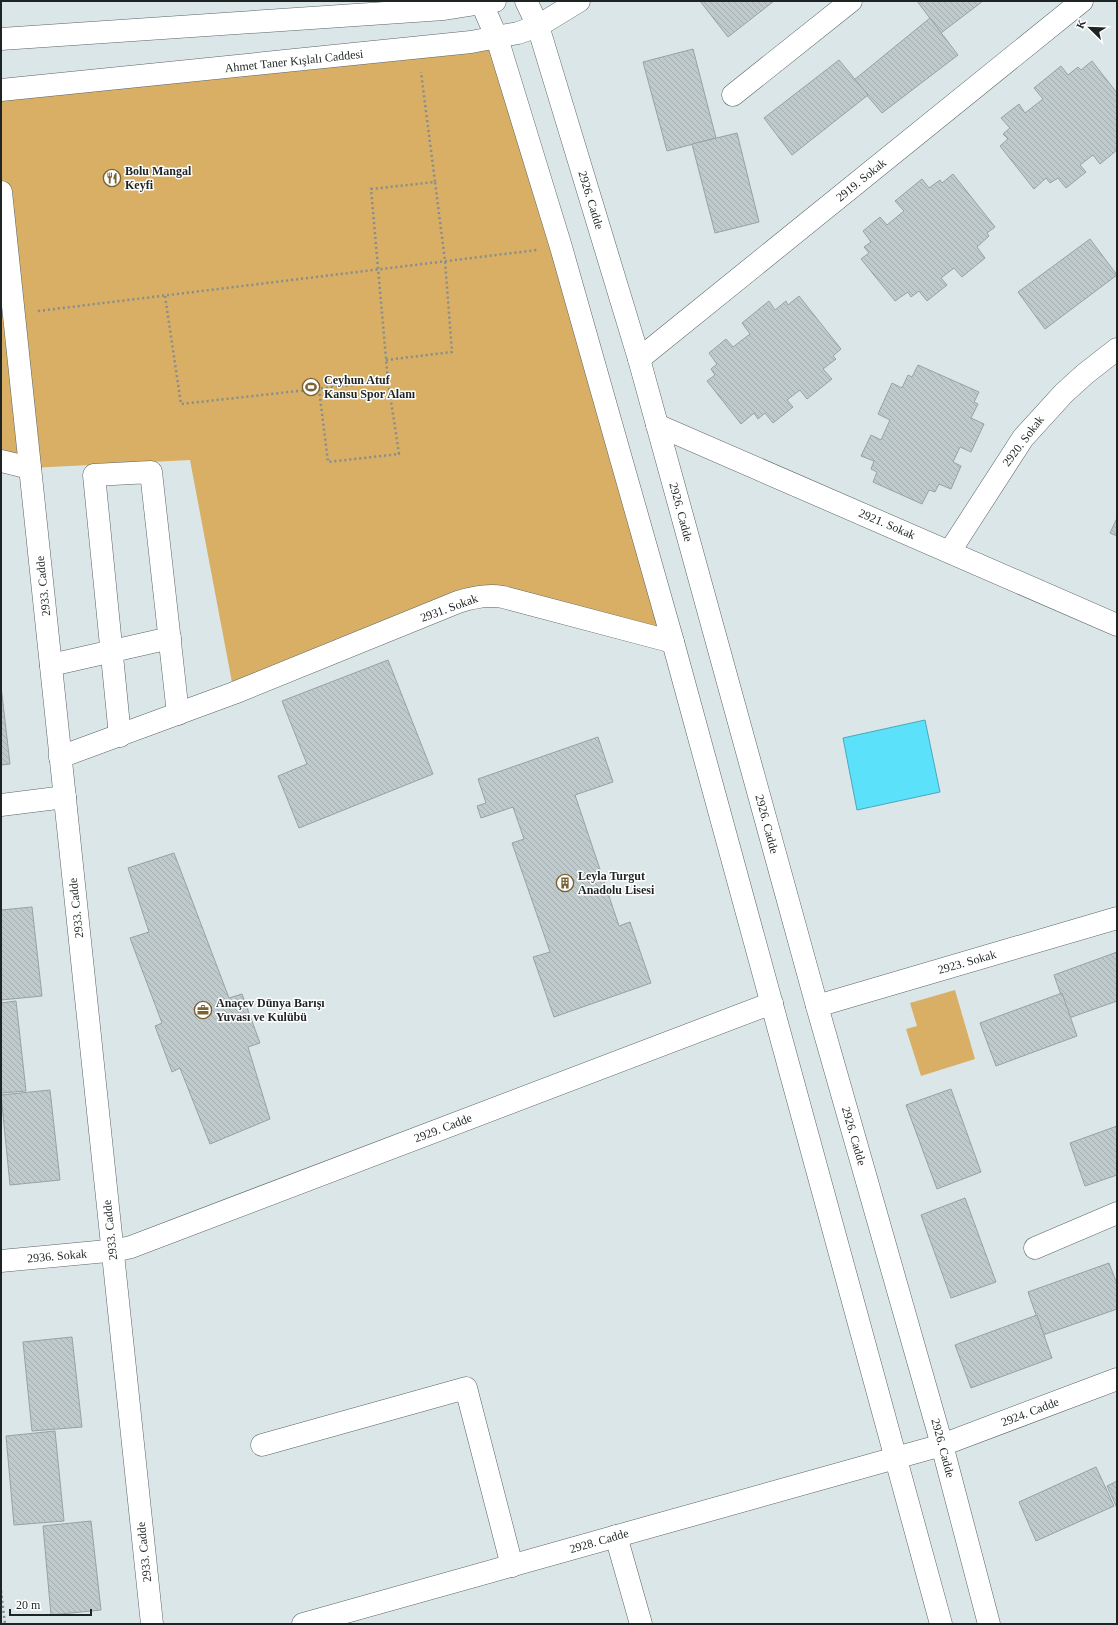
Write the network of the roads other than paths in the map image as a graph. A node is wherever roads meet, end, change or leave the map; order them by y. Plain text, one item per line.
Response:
1 (526, 1) edge
2 (579, 1) edge
3 (851, 1) edge
4 (1082, 1) edge
5 (488, 3) edge
6 (538, 26) junction
7 (497, 38) junction
8 (1, 39) edge
9 (1, 90) edge
10 (733, 95) dead end
11 (1, 192) edge
12 (1117, 350) edge
13 (639, 359) junction
14 (657, 425) junction
15 (1, 461) edge
16 (30, 468) junction
17 (950, 551) junction
18 (1117, 625) edge
19 (170, 638) junction
20 (673, 642) junction
21 (111, 652) junction
22 (51, 665) junction
23 (178, 714) junction
24 (120, 736) junction
25 (60, 757) junction
26 (64, 797) junction
27 (1, 805) edge
28 (1117, 918) edge
29 (772, 1003) junction
30 (817, 1006) junction
31 (1117, 1213) edge
32 (1035, 1248) dead end
33 (112, 1250) junction
34 (1, 1261) edge
35 (1117, 1379) edge
36 (262, 1445) dead end
37 (942, 1445) junction
38 (896, 1458) junction
39 (616, 1536) junction
40 (512, 1566) junction
41 (152, 1624) edge
42 (303, 1624) edge
43 (641, 1624) edge
44 (941, 1624) edge
45 (989, 1624) edge

1 - 6 street, 2926. Cadde
2 - 6 street, Ahmet Taner Kışlalı Caddesi
3 - 10 street
4 - 13 street, 2919. Sokak
5 - 7 street
5 - 8 street
6 - 7 street, Ahmet Taner Kışlalı Caddesi
6 - 13 street, 2926. Cadde
7 - 9 street, Ahmet Taner Kışlalı Caddesi
7 - 20 street
11 - 16 street, 2933. Cadde
12 - 17 street, 2920. Sokak
13 - 14 street, 2926. Cadde
14 - 17 street, 2921. Sokak
14 - 30 street, 2926. Cadde
15 - 16 street
16 - 22 street, 2933. Cadde
17 - 18 street, 2921. Sokak
19 - 21 street
19 - 21 street
19 - 23 street
20 - 23 street, 2931. Sokak
20 - 29 street
21 - 22 street
21 - 24 street
22 - 25 street, 2933. Cadde
23 - 24 street, 2931. Sokak
24 - 25 street, 2931. Sokak
25 - 26 street, 2933. Cadde
26 - 27 street
26 - 33 street, 2933. Cadde
28 - 30 street, 2923. Sokak
29 - 33 street, 2929. Cadde
29 - 38 street
30 - 37 street, 2926. Cadde
31 - 32 street
33 - 34 street, 2936. Sokak
33 - 41 street, 2933. Cadde
35 - 37 street, 2924. Cadde
36 - 40 street
37 - 38 street, 2924. Cadde
37 - 45 street, 2926. Cadde
38 - 39 street, 2928. Cadde
38 - 44 street
39 - 40 street, 2928. Cadde
39 - 43 street
40 - 42 street, 2928. Cadde

